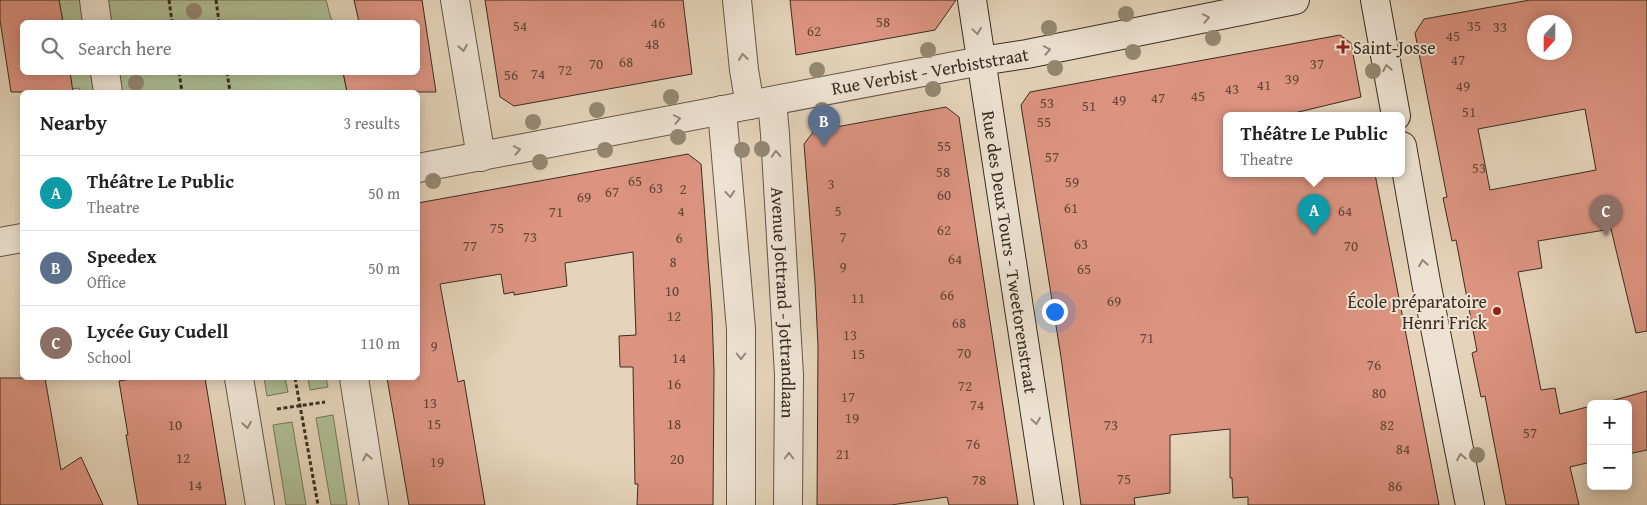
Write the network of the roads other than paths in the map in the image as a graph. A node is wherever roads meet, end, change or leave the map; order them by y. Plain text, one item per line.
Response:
1 (94, 0) edge
2 (455, 0) edge
3 (737, 0) edge
4 (972, 0) edge
5 (1295, 0) edge
6 (1375, 0) edge
7 (97, 20) edge
8 (981, 61) junction
9 (105, 75) edge
10 (108, 90) edge
11 (761, 103) junction
12 (722, 110) junction
13 (1395, 112) edge
14 (480, 157) junction
15 (1405, 163) edge
16 (420, 168) edge
17 (20, 238) edge
18 (0, 242) edge
19 (238, 380) edge
20 (354, 380) edge
21 (260, 505) edge
22 (374, 505) edge
23 (742, 505) edge
24 (788, 505) edge
25 (1049, 505) edge
26 (1470, 505) edge

1 - 7 street
2 -> 14 street
11 -> 3 street, Avenue Jottrand - Jottrandlaan
4 -> 8 street, Rue des Deux Tours - Tweetorenstraat
8 -> 5 street, Rue Verbist - Verbiststraat
13 -> 6 street
8 - 11 street, Rue Verbist - Verbiststraat
8 -> 25 street, Rue des Deux Tours - Tweetorenstraat
9 - 10 street
11 - 12 street, Rue Verbist - Verbiststraat
24 -> 11 street, Avenue Jottrand - Jottrandlaan
14 -> 12 street, Rue Verbist - Verbiststraat
12 -> 23 street
14 - 16 street, Rue Verbist - Verbiststraat
26 -> 15 street
17 - 18 street
19 -> 21 street
22 -> 20 street

